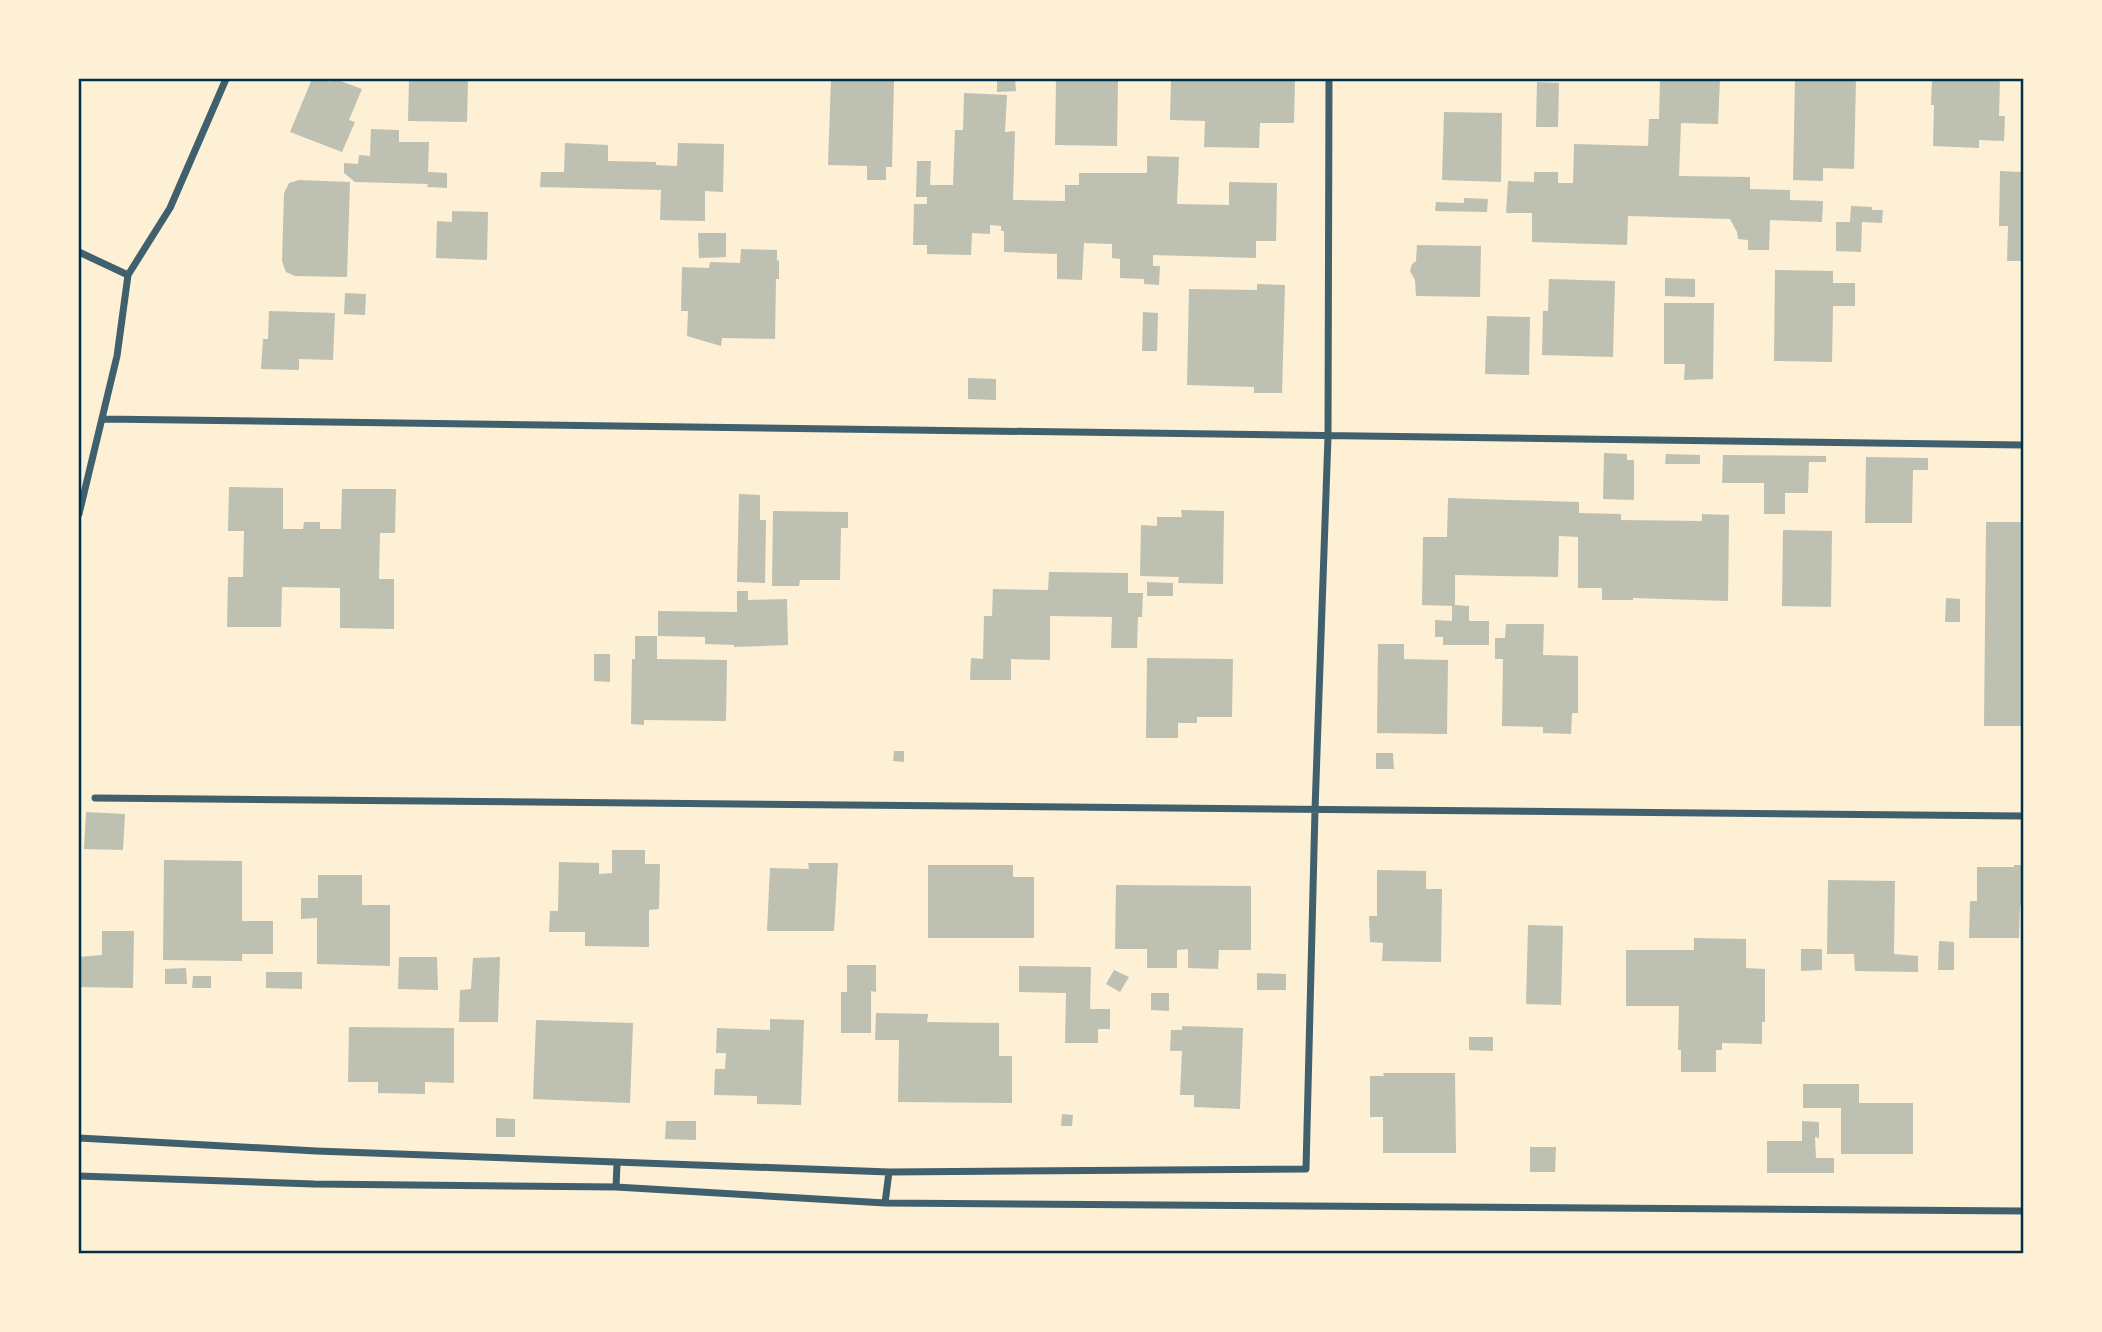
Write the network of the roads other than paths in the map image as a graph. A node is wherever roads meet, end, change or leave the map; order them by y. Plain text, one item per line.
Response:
1 (226, 79) edge
2 (1329, 79) edge
3 (79, 252) edge
4 (128, 275) junction
5 (102, 419) junction
6 (1328, 436) junction
7 (2023, 445) edge
8 (79, 514) edge
9 (95, 798) dead end
10 (1315, 810) junction
11 (2023, 816) edge
12 (79, 1138) edge
13 (617, 1164) junction
14 (889, 1172) junction
15 (79, 1175) edge
16 (616, 1187) junction
17 (885, 1203) junction
18 (2023, 1211) edge

1 - 4 street
2 - 6 street
3 - 4 street
4 - 5 street
5 - 6 street
5 - 8 street
6 - 7 street
6 - 10 street
9 - 10 street
10 - 11 street
10 - 14 street
12 - 13 street
13 - 14 street
13 - 16 street
14 - 17 street
15 - 16 street
16 - 17 street
17 - 18 street

